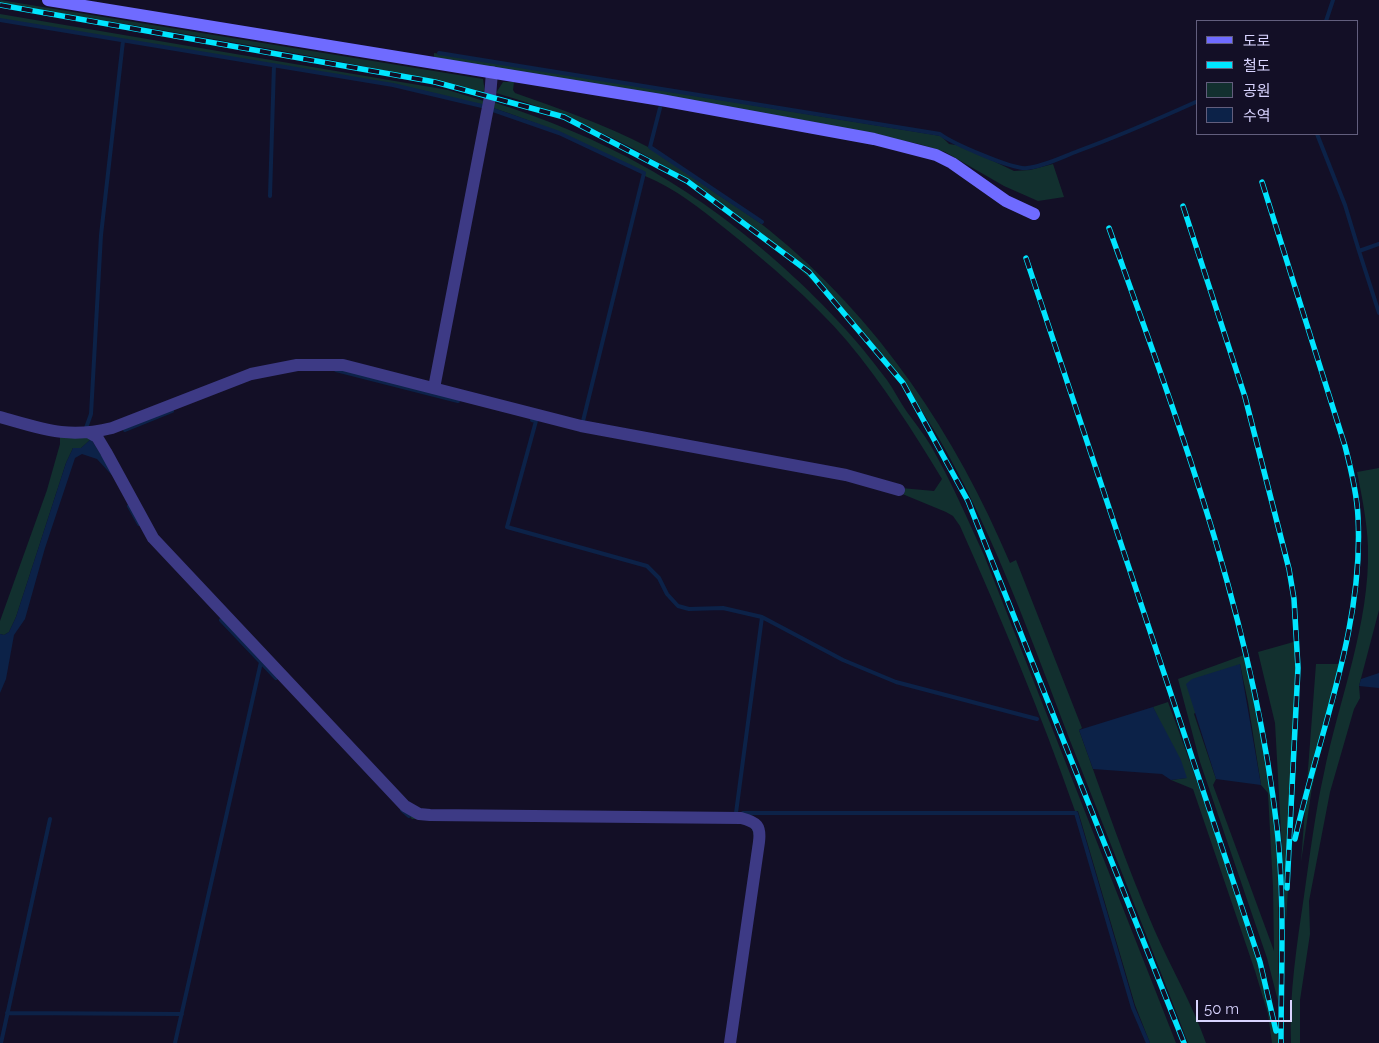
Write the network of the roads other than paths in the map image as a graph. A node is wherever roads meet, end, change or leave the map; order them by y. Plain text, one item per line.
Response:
1 (48, 0) edge
2 (492, 72) junction
3 (1034, 214) dead end
4 (434, 388) junction
5 (0, 417) edge
6 (90, 433) junction
7 (898, 490) dead end
8 (730, 1043) edge

1 - 2 street
2 - 3 street
2 - 4 street
4 - 6 street
4 - 7 street
5 - 6 street
6 - 8 street

